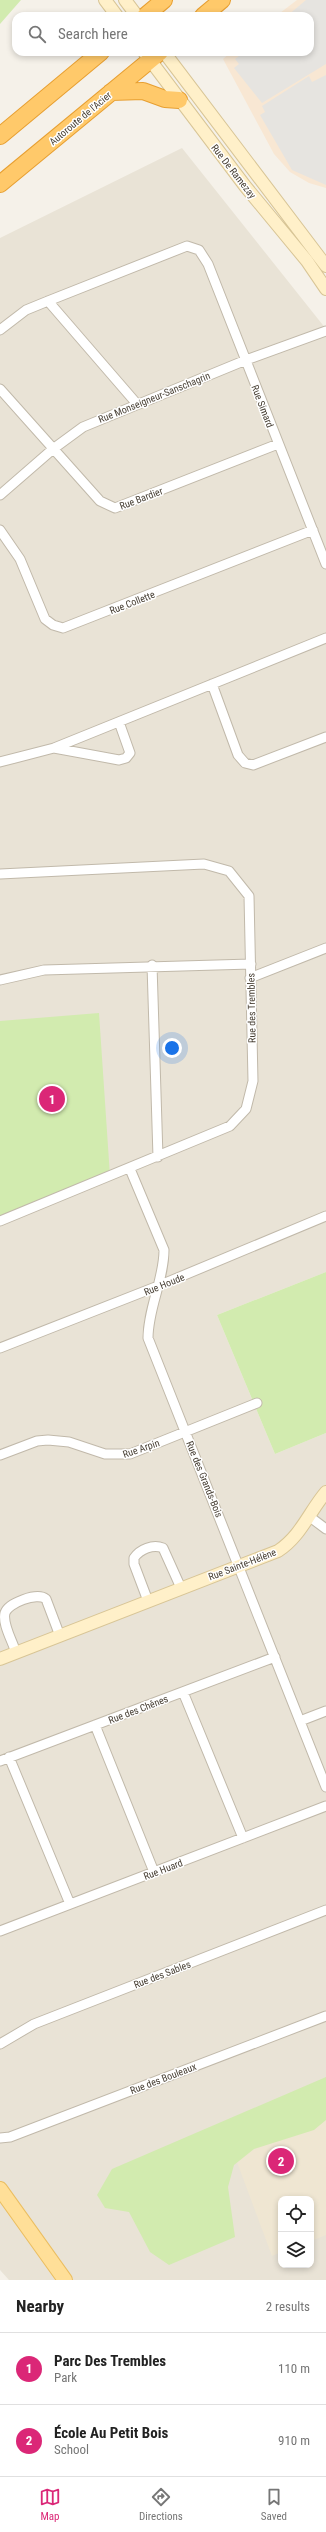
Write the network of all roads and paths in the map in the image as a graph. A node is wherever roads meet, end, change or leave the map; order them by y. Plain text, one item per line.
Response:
1 (105, 0) edge
2 (125, 0) edge
3 (164, 0) edge
4 (222, 0) edge
5 (114, 12) edge
6 (134, 12) edge
7 (150, 12) edge
8 (208, 12) edge
9 (96, 56) edge
10 (150, 56) edge
11 (152, 56) edge
12 (167, 56) edge
13 (111, 92) junction
14 (179, 100) junction
15 (0, 136) edge
16 (0, 184) edge
17 (326, 266) edge
18 (326, 289) edge
19 (48, 301) junction
20 (0, 330) edge
21 (326, 331) edge
22 (246, 360) junction
23 (0, 389) edge
24 (137, 404) junction
25 (278, 444) junction
26 (53, 449) junction
27 (0, 495) edge
28 (0, 530) edge
29 (313, 530) junction
30 (326, 564) edge
31 (326, 638) edge
32 (212, 684) junction
33 (119, 722) junction
34 (326, 737) edge
35 (54, 748) junction
36 (0, 762) edge
37 (0, 874) edge
38 (326, 948) edge
39 (251, 964) junction
40 (152, 965) junction
41 (250, 978) junction
42 (0, 980) edge
43 (158, 1157) junction
44 (130, 1169) junction
45 (326, 1216) edge
46 (0, 1221) edge
47 (158, 1286) junction
48 (0, 1348) edge
49 (257, 1403) dead end
50 (186, 1431) junction
51 (0, 1455) edge
52 (326, 1492) edge
53 (310, 1517) junction
54 (326, 1529) edge
55 (240, 1565) junction
56 (181, 1588) junction
57 (148, 1601) junction
58 (60, 1636) junction
59 (16, 1653) junction
60 (275, 1657) junction
61 (0, 1659) edge
62 (183, 1692) junction
63 (326, 1711) edge
64 (300, 1721) junction
65 (95, 1725) junction
66 (9, 1757) junction
67 (0, 1761) edge
68 (326, 1787) edge
69 (326, 1806) edge
70 (243, 1838) junction
71 (154, 1872) junction
72 (70, 1904) junction
73 (326, 1910) edge
74 (0, 1932) edge
75 (326, 2016) edge
76 (0, 2044) edge
77 (0, 2138) edge
78 (0, 2189) edge
79 (0, 2205) edge
80 (40, 2247) junction
81 (65, 2280) edge

1 - 5 street
2 - 6 street
3 - 7 highway
4 - 8 highway
9 - 15 highway
10 - 13 highway, Autoroute de l'Acier
11 - 14 street, Rue De Ramezay
12 - 17 street, Rue De Ramezay
13 - 14 highway
13 - 16 highway, Autoroute de l'Acier
14 - 18 street, Rue De Ramezay
19 - 20 street
19 - 22 street, Rue Simard
19 - 24 street
21 - 22 street, Rue Monseigneur-Sanschagrin
22 - 24 street, Rue Monseigneur-Sanschagrin
22 - 25 street, Rue Simard
23 - 26 street, Rue Bardier
24 - 26 street, Rue Monseigneur-Sanschagrin
25 - 26 street, Rue Bardier
25 - 29 street, Rue Simard
26 - 27 street, Rue Monseigneur-Sanschagrin
28 - 29 street, Rue Collette
29 - 30 street, Rue Simard
31 - 32 street
32 - 33 street
32 - 34 street
33 - 35 street
33 - 35 street
35 - 36 street
37 - 39 street, Rue des Trembles
38 - 41 street
39 - 40 street
39 - 41 street, Rue des Trembles
40 - 42 street
40 - 43 street
41 - 43 street, Rue des Trembles
43 - 44 street, Rue des Trembles
44 - 46 street, Rue des Trembles
44 - 47 street, Rue des Grands-Bois
45 - 47 street, Rue Houde
47 - 48 street, Rue Houde
47 - 50 street, Rue des Grands-Bois
49 - 50 street, Rue Arpin
50 - 51 street, Rue Arpin
50 - 55 street, Rue des Grands-Bois
52 - 53 street, Rue Sainte-Hélène
53 - 54 street
53 - 55 street, Rue Sainte-Hélène
55 - 56 street, Rue Sainte-Hélène
55 - 60 street, Rue des Grands-Bois
56 - 57 street, Rue Sainte-Hélène
56 - 57 street
57 - 58 street, Rue Sainte-Hélène
58 - 59 street, Rue Sainte-Hélène
58 - 59 street
59 - 61 street, Rue Sainte-Hélène
60 - 62 street, Rue des Chênes
60 - 64 street, Rue des Grands-Bois
62 - 65 street, Rue des Chênes
62 - 70 street
63 - 64 street
64 - 68 street, Rue des Grands-Bois
65 - 66 street, Rue des Chênes
65 - 71 street
66 - 67 street, Rue des Chênes
66 - 72 street
69 - 70 street, Rue Huard
70 - 71 street, Rue Huard
71 - 72 street, Rue Huard
72 - 74 street, Rue Huard
73 - 76 street, Rue des Sables
75 - 77 street, Rue des Bouleaux
78 - 80 main road
79 - 80 main road
80 - 81 main road

